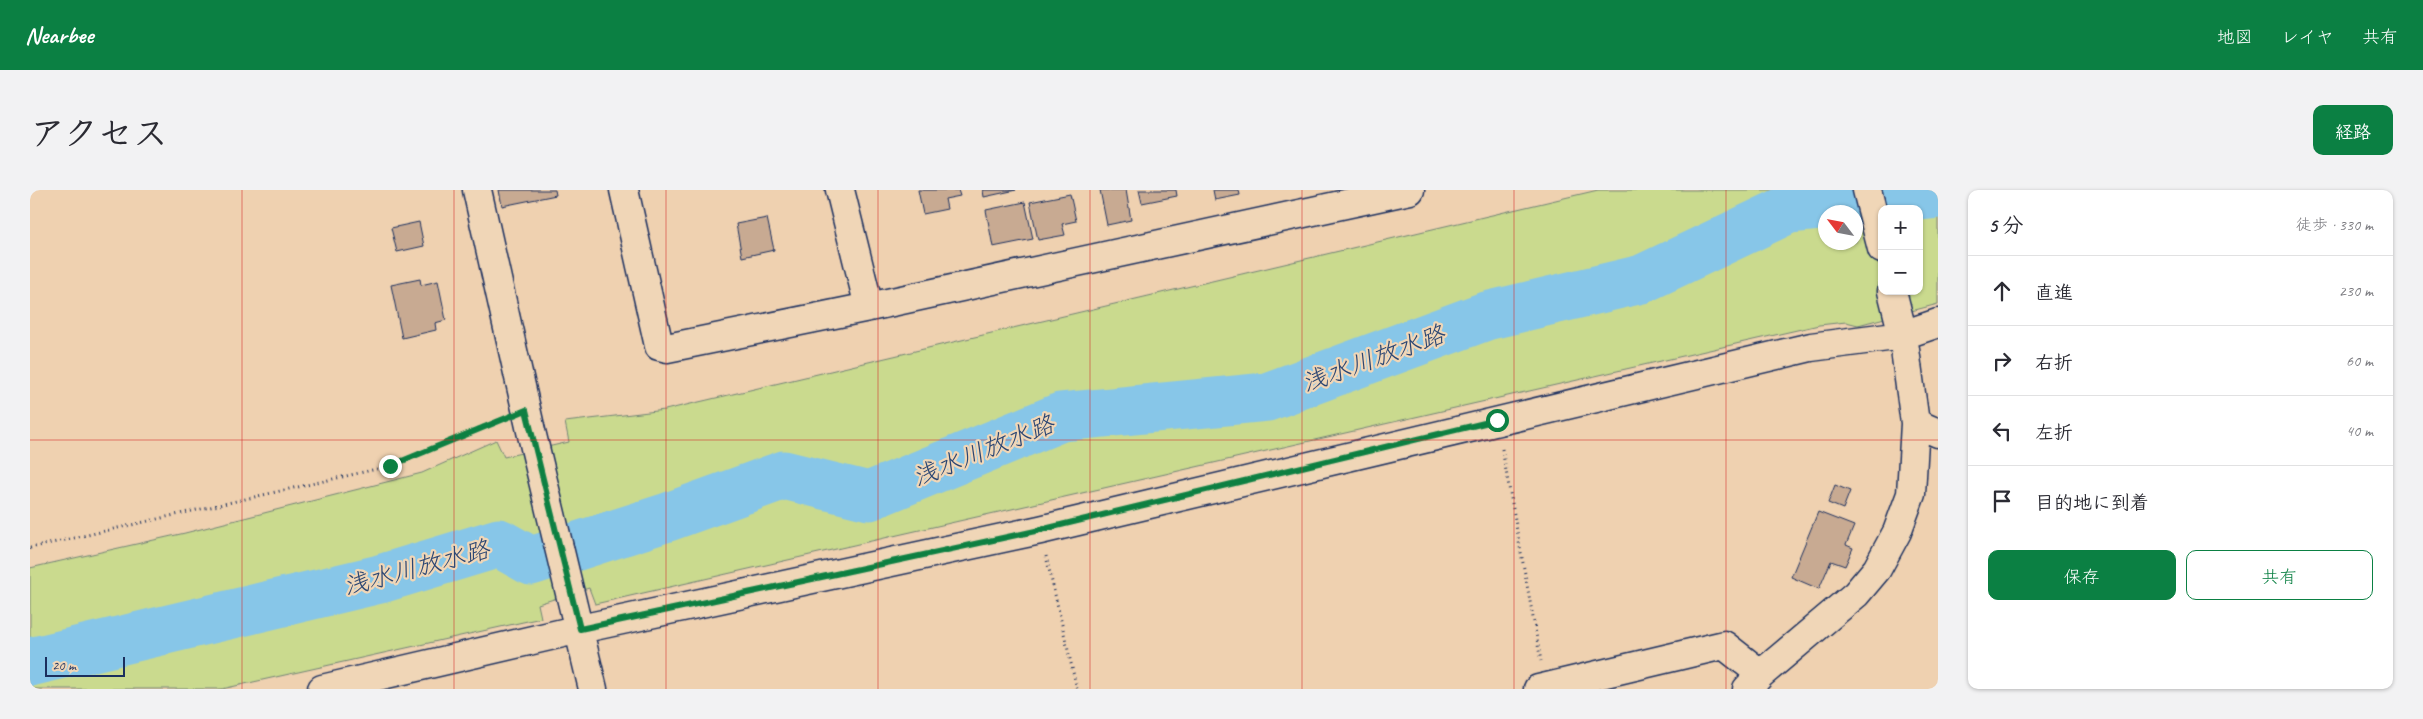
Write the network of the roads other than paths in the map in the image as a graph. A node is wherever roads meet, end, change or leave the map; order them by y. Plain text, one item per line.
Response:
1 (477, 190) edge
2 (624, 190) edge
3 (840, 190) edge
4 (1410, 190) edge
5 (1867, 190) edge
6 (1878, 233) edge
7 (869, 307) junction
8 (1898, 313) edge
9 (1938, 323) edge
10 (1926, 428) edge
11 (580, 629) junction
12 (1754, 682) edge
13 (1542, 688) edge
14 (322, 689) edge
15 (592, 689) edge

1 - 11 street
2 - 7 street
3 - 7 street
4 - 7 street
5 - 6 street
8 - 9 street
8 - 10 street
8 - 11 street
10 - 12 street
11 - 14 street
11 - 15 street
12 - 13 street

